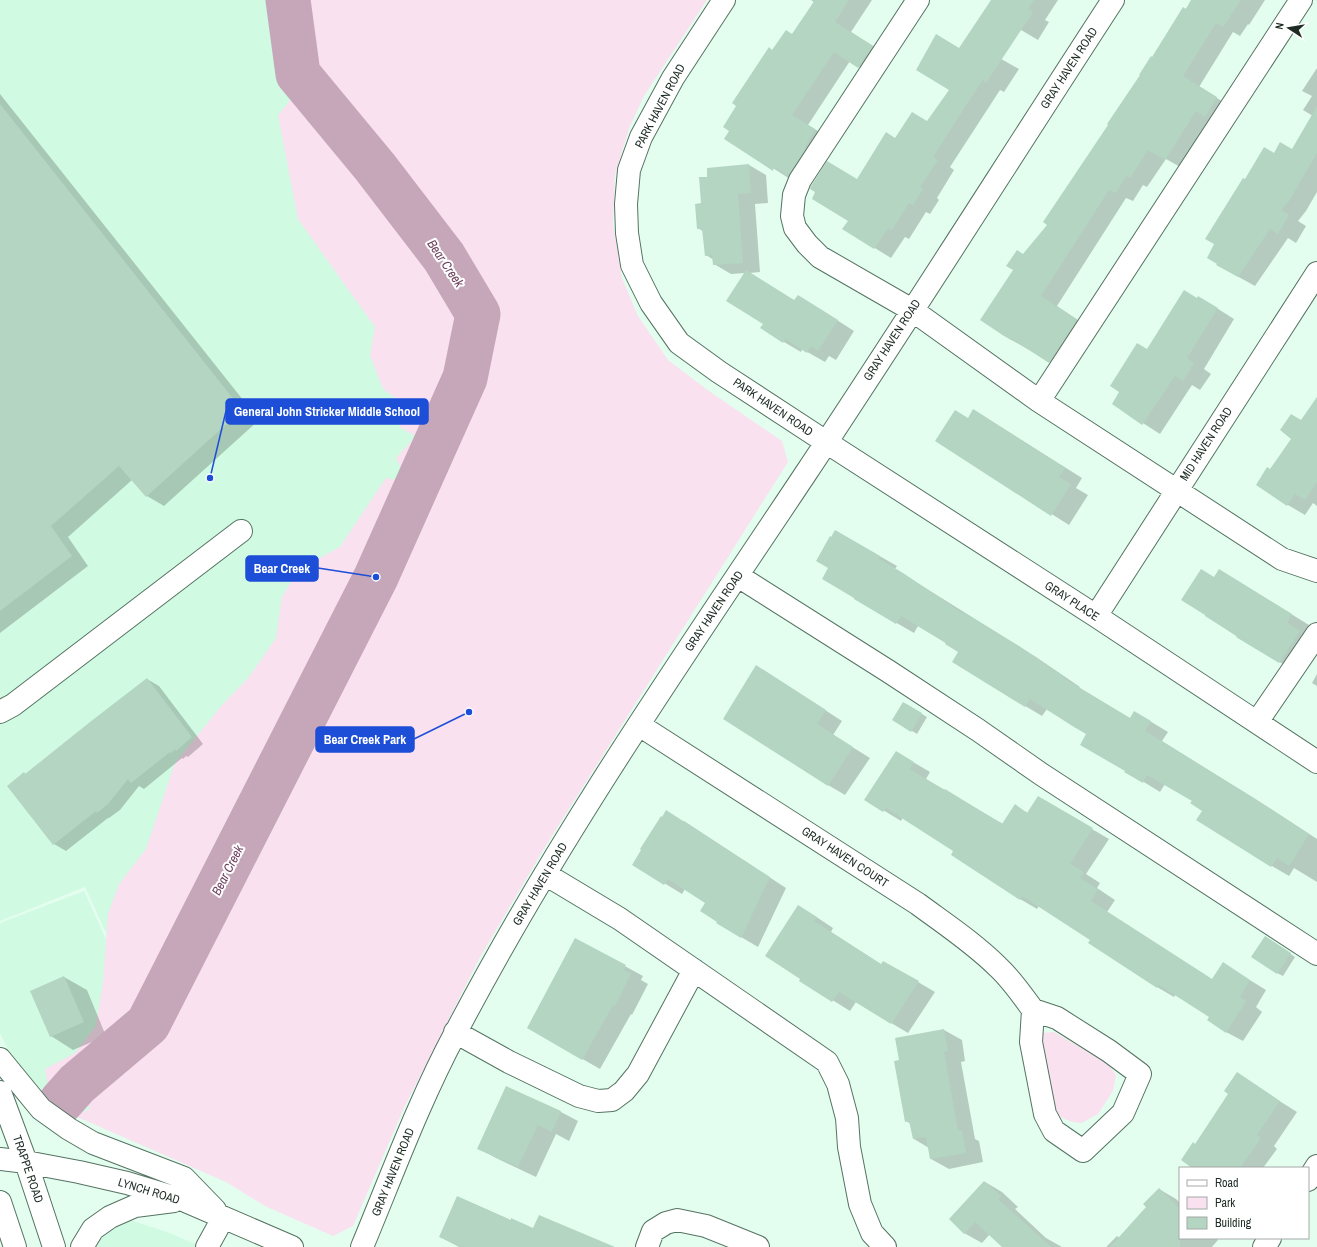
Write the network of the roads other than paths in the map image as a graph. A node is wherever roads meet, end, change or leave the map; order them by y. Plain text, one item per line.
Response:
1 (724, 0) edge
2 (918, 0) edge
3 (1113, 0) edge
4 (1301, 0) edge
5 (1317, 273) edge
6 (912, 310) junction
7 (1039, 401) junction
8 (826, 442) junction
9 (1176, 490) junction
10 (242, 531) dead end
11 (1317, 571) edge
12 (738, 576) junction
13 (1096, 616) junction
14 (1317, 634) edge
15 (0, 712) edge
16 (1257, 722) junction
17 (639, 725) junction
18 (1317, 762) edge
19 (545, 874) junction
20 (1317, 954) edge
21 (694, 970) junction
22 (1033, 1010) junction
23 (455, 1032) junction
24 (0, 1059) edge
25 (0, 1092) edge
26 (0, 1159) edge
27 (26, 1162) junction
28 (1317, 1166) edge
29 (1309, 1178) edge
30 (183, 1200) junction
31 (0, 1202) edge
32 (223, 1218) junction
33 (874, 1242) edge
34 (15, 1247) edge
35 (54, 1247) edge
36 (82, 1247) edge
37 (207, 1247) edge
38 (292, 1247) edge
39 (362, 1247) edge
40 (647, 1247) edge
41 (758, 1247) edge

1 - 8 street, PARK HAVEN ROAD
2 - 6 street
3 - 6 street, GRAY HAVEN ROAD
4 - 7 street
5 - 9 street, MID HAVEN ROAD
6 - 7 street
6 - 8 street, GRAY HAVEN ROAD
7 - 9 street
8 - 12 street, GRAY HAVEN ROAD
8 - 13 street, GRAY PLACE
9 - 11 street
9 - 13 street, MID HAVEN ROAD
10 - 15 street
12 - 17 street, GRAY HAVEN ROAD
12 - 20 street
13 - 16 street, GRAY PLACE
14 - 16 street
16 - 18 street, GRAY PLACE
17 - 19 street, GRAY HAVEN ROAD
17 - 22 street, GRAY HAVEN COURT
19 - 21 street
19 - 23 street, GRAY HAVEN ROAD
21 - 23 street
21 - 33 street
22 - 22 street
23 - 39 street, GRAY HAVEN ROAD
24 - 32 street
25 - 27 street, TRAPPE ROAD
26 - 27 street, LYNCH ROAD
27 - 30 street, LYNCH ROAD
27 - 35 street, TRAPPE ROAD
28 - 29 street
30 - 32 street, LYNCH ROAD
30 - 36 street
31 - 34 street
32 - 37 street
32 - 38 street, LYNCH ROAD
40 - 41 street

